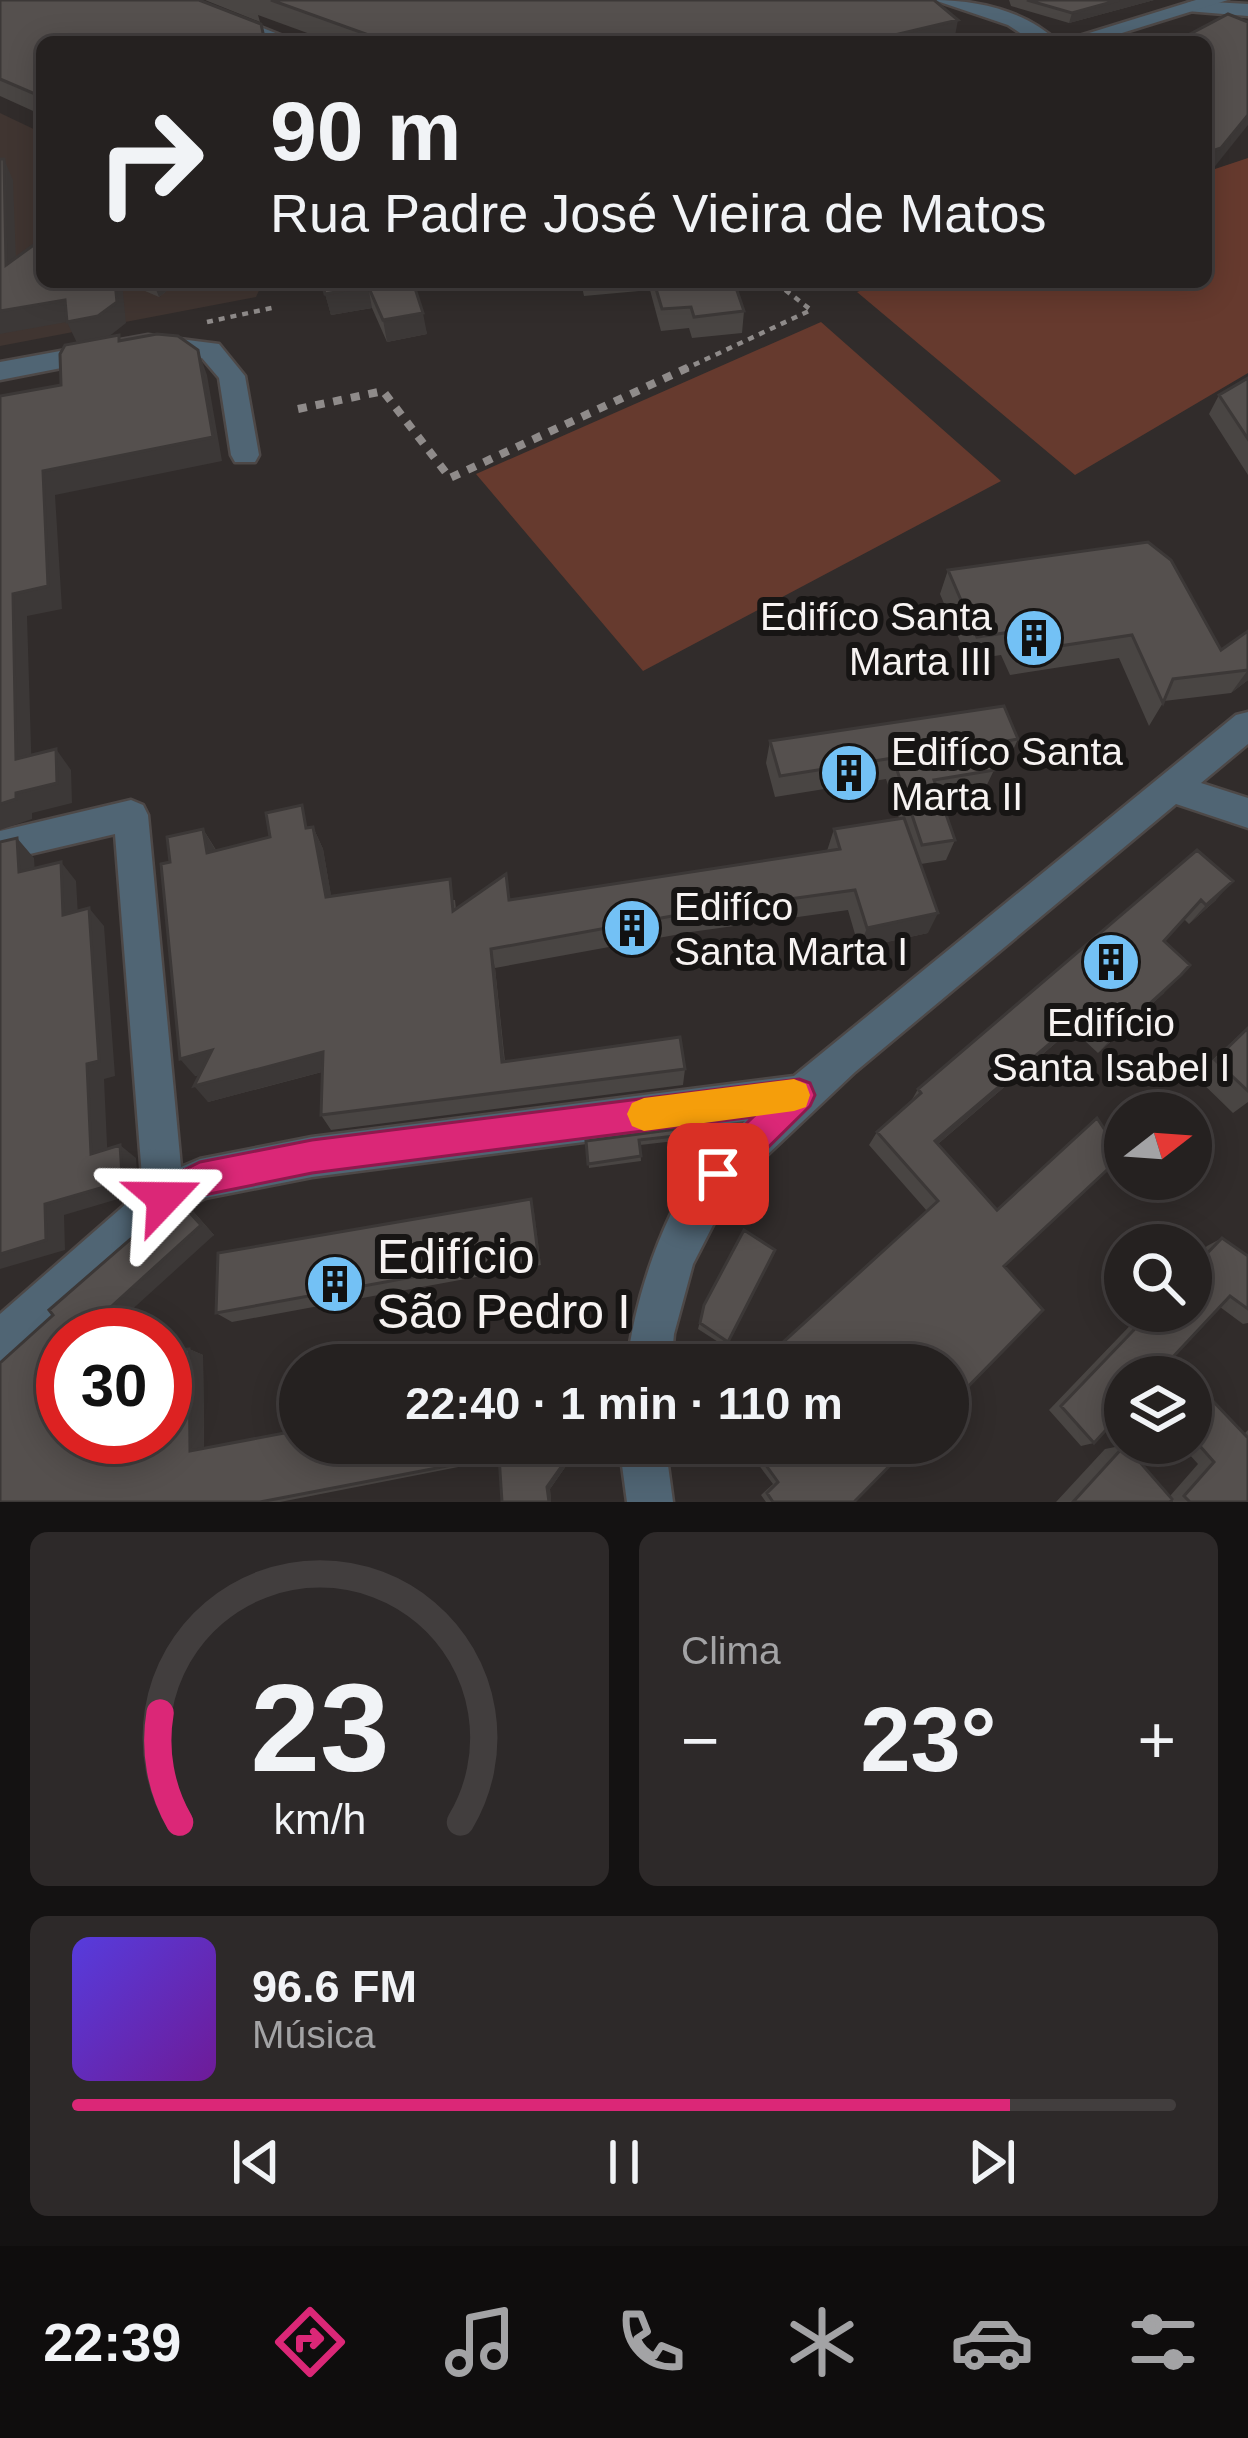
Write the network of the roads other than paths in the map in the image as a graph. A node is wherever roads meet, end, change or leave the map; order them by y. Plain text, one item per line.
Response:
1 (174, 0) edge
2 (944, 0) edge
3 (1218, 0) edge
4 (1194, 7) junction
5 (1248, 10) edge
6 (272, 36) edge
7 (1039, 36) edge
8 (1091, 36) edge
9 (0, 371) edge
10 (245, 455) dead end
11 (1248, 725) edge
12 (1172, 788) junction
13 (1248, 813) edge
14 (0, 846) edge
15 (799, 1095) junction
16 (164, 1198) junction
17 (0, 1342) edge
18 (654, 1344) edge
19 (645, 1464) edge
20 (650, 1502) edge

1 - 6 street
2 - 7 street
3 - 4 street
4 - 5 street
4 - 8 street
9 - 10 street
11 - 12 street
12 - 13 street
12 - 15 street
14 - 16 street
15 - 16 street
15 - 18 street
16 - 17 street
19 - 20 street

